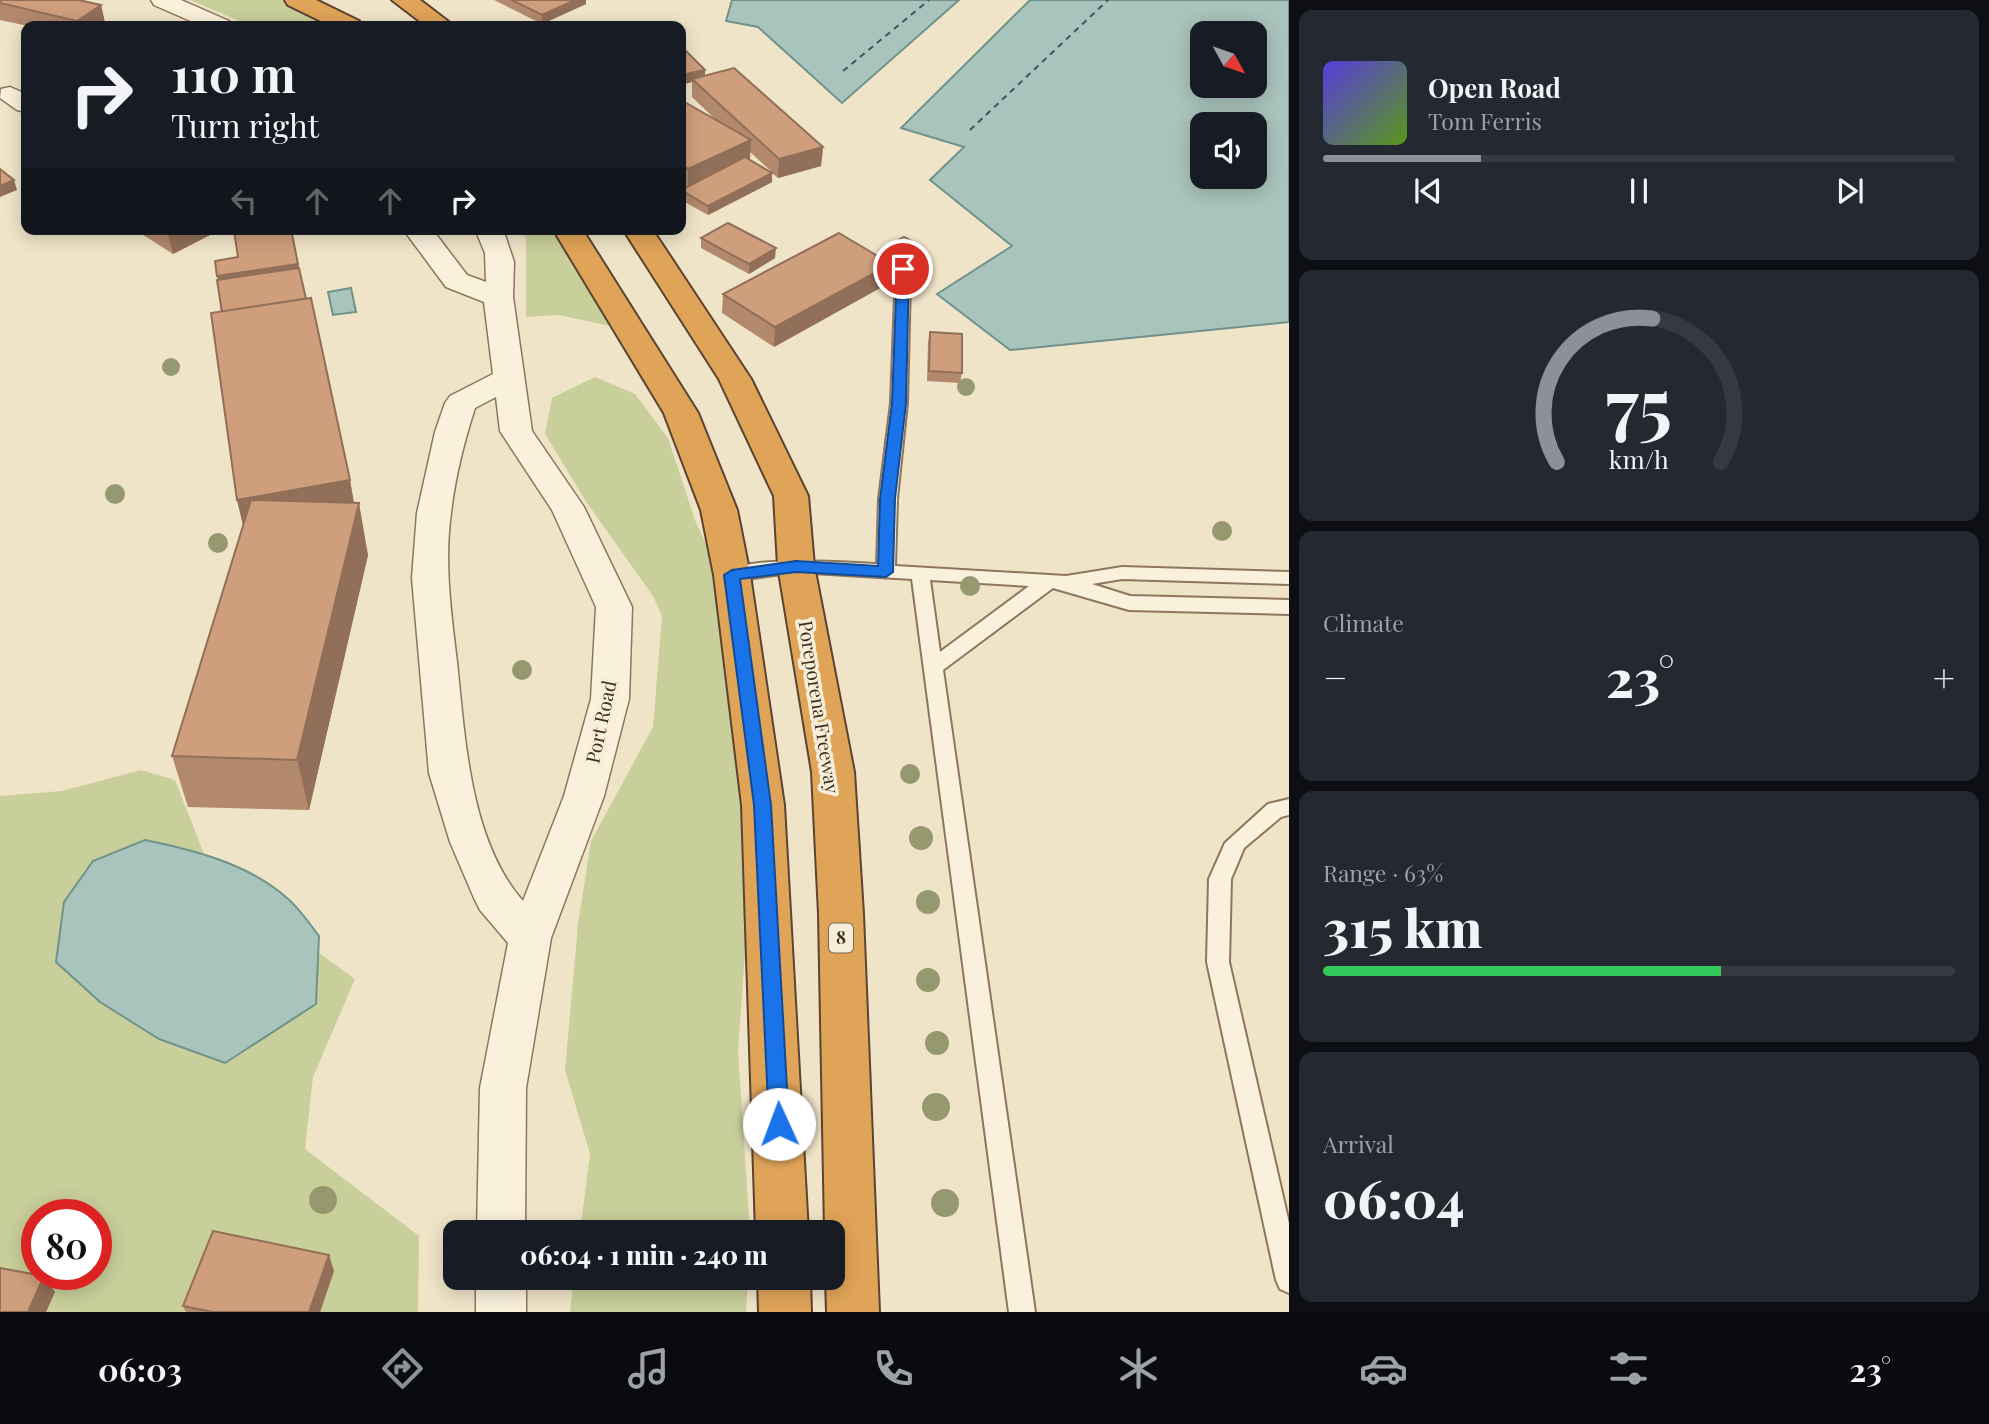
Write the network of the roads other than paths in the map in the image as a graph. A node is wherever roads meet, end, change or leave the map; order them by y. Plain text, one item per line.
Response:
1 (162, 0) edge
2 (297, 0) edge
3 (404, 0) edge
4 (210, 21) edge
5 (340, 21) edge
6 (435, 21) edge
7 (421, 235) edge
8 (493, 235) edge
9 (571, 235) edge
10 (641, 235) edge
11 (904, 242) dead end
12 (498, 297) junction
13 (510, 377) junction
14 (796, 566) junction
15 (886, 572) junction
16 (920, 574) junction
17 (732, 575) junction
18 (1289, 578) edge
19 (1058, 582) junction
20 (1289, 607) edge
21 (933, 667) junction
22 (1289, 807) edge
23 (530, 938) junction
24 (502, 1220) edge
25 (782, 1220) edge
26 (1289, 1280) edge
27 (501, 1290) edge
28 (784, 1290) edge
29 (501, 1312) edge
30 (785, 1312) edge
31 (853, 1312) edge
32 (1021, 1312) edge

1 - 4 street
2 - 5 highway
3 - 6 highway
7 - 12 street
8 - 12 street, Port Road
9 - 17 highway
10 - 14 highway, Poreporena Freeway / 8
11 - 15 lane
12 - 13 street, Port Road
13 - 23 street, Port Road
13 - 23 street
14 - 15 lane
14 - 17 lane
14 - 31 highway, Poreporena Freeway / 8
15 - 16 lane
16 - 19 lane
16 - 21 lane
17 - 25 highway
18 - 19 lane
19 - 20 lane
19 - 21 lane
21 - 32 lane
22 - 26 lane
23 - 24 street, Port Road
27 - 29 street
28 - 30 highway

